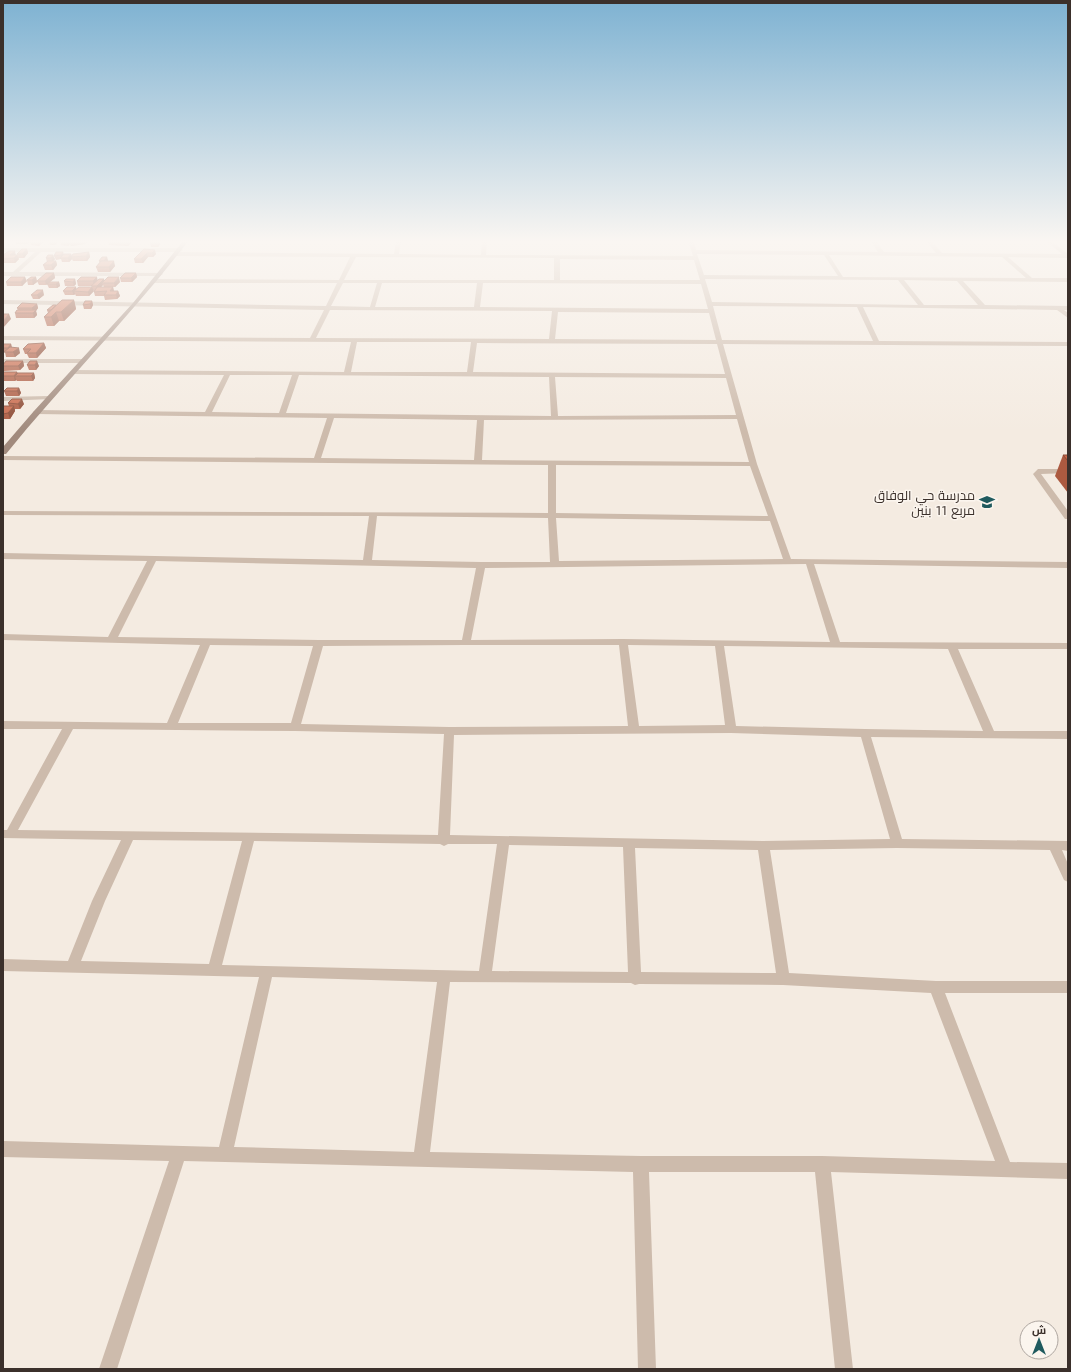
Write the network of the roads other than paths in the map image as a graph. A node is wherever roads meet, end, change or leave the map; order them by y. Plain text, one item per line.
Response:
1 (135, 304) edge
2 (136, 304) edge
3 (330, 304) edge
4 (373, 304) edge
5 (478, 304) edge
6 (709, 304) edge
7 (921, 304) edge
8 (980, 304) edge
9 (860, 307) junction
10 (923, 307) junction
11 (983, 307) junction
12 (328, 308) junction
13 (372, 308) junction
14 (710, 308) junction
15 (1059, 308) junction
16 (1068, 308) edge
17 (477, 309) junction
18 (555, 309) junction
19 (1068, 316) edge
20 (3, 338) edge
21 (103, 338) junction
22 (312, 339) junction
23 (355, 339) junction
24 (474, 340) junction
25 (552, 341) junction
26 (719, 342) junction
27 (876, 342) junction
28 (1068, 344) edge
29 (3, 361) edge
30 (83, 361) junction
31 (73, 372) junction
32 (228, 373) junction
33 (296, 374) junction
34 (347, 374) junction
35 (470, 374) junction
36 (552, 375) junction
37 (728, 376) junction
38 (49, 398) junction
39 (3, 399) edge
40 (36, 412) junction
41 (208, 414) junction
42 (282, 415) junction
43 (331, 416) junction
44 (739, 416) junction
45 (555, 417) junction
46 (481, 418) junction
47 (6, 443) edge
48 (3, 452) edge
49 (3, 458) edge
50 (317, 459) junction
51 (478, 462) junction
52 (552, 464) junction
53 (753, 464) junction
54 (1068, 471) edge
55 (3, 513) edge
56 (374, 514) junction
57 (552, 515) junction
58 (1068, 517) edge
59 (772, 519) junction
60 (3, 556) edge
61 (153, 558) junction
62 (788, 561) junction
63 (809, 561) junction
64 (367, 564) junction
65 (480, 565) junction
66 (555, 565) junction
67 (1068, 565) edge
68 (3, 636) edge
69 (112, 640) junction
70 (206, 642) junction
71 (623, 642) junction
72 (319, 643) junction
73 (466, 644) junction
74 (719, 644) junction
75 (836, 644) junction
76 (952, 646) junction
77 (1068, 646) edge
78 (3, 725) edge
79 (69, 726) junction
80 (171, 726) junction
81 (295, 727) junction
82 (634, 730) junction
83 (731, 730) junction
84 (449, 731) junction
85 (865, 734) junction
86 (990, 734) junction
87 (1068, 735) edge
88 (7, 834) edge
89 (129, 836) junction
90 (249, 838) junction
91 (444, 840) junction
92 (504, 840) junction
93 (629, 842) junction
94 (897, 843) junction
95 (763, 846) junction
96 (1054, 846) junction
97 (1068, 846) edge
98 (1068, 877) edge
99 (3, 965) edge
100 (72, 967) junction
101 (214, 970) junction
102 (267, 971) junction
103 (444, 976) junction
104 (485, 976) junction
105 (635, 979) junction
106 (782, 979) junction
107 (936, 987) junction
108 (1068, 987) edge
109 (3, 1149) edge
110 (179, 1153) junction
111 (225, 1155) junction
112 (421, 1160) junction
113 (641, 1164) junction
114 (822, 1164) junction
115 (1006, 1170) junction
116 (1068, 1170) edge
117 (108, 1369) edge
118 (648, 1369) edge
119 (844, 1369) edge

1 - 21 street
2 - 12 street
3 - 12 street
4 - 13 street
5 - 17 street
6 - 14 street
7 - 10 street
8 - 11 street
9 - 10 street
9 - 14 street
9 - 27 street
10 - 11 street
11 - 15 street
12 - 13 street
12 - 22 street
13 - 17 street
14 - 18 street
14 - 26 street
15 - 16 street
15 - 19 street
17 - 18 street
18 - 25 street
20 - 21 street
21 - 22 street
21 - 30 street
22 - 23 street
23 - 24 street
23 - 34 street
24 - 25 street
24 - 35 street
25 - 26 street
26 - 27 street
26 - 37 street
27 - 28 street
29 - 30 street
30 - 31 street
31 - 32 street
31 - 38 street
32 - 33 street
32 - 41 street
33 - 34 street
33 - 42 street
34 - 35 street
35 - 36 street
36 - 37 street
36 - 45 street
37 - 44 street
38 - 39 street
38 - 40 street
40 - 41 street
40 - 47 street
41 - 42 street
42 - 43 street
43 - 46 street
43 - 50 street
44 - 45 street
44 - 53 street
45 - 46 street
46 - 51 street
47 - 48 street
49 - 50 street
50 - 51 street
51 - 52 street
52 - 53 street
52 - 57 street
53 - 59 street
54 - 58 street
55 - 56 street
56 - 57 street
56 - 64 street
57 - 59 street
57 - 66 street
59 - 62 street
60 - 61 street
61 - 64 street
61 - 69 street
62 - 63 street
62 - 66 street
63 - 67 street
63 - 75 street
64 - 65 street
65 - 66 street
65 - 73 street
68 - 69 street
69 - 70 street
70 - 72 street
70 - 80 street
71 - 73 street
71 - 74 street
71 - 82 street
72 - 73 street
72 - 81 street
74 - 75 street
74 - 83 street
75 - 76 street
76 - 77 street
76 - 86 street
78 - 79 street
79 - 80 street
79 - 88 street
80 - 81 street
81 - 84 street
82 - 83 street
82 - 84 street
83 - 85 street
84 - 91 street
85 - 86 street
85 - 94 street
86 - 87 street
88 - 89 street
89 - 90 street
89 - 100 street
90 - 91 street
90 - 101 street
91 - 92 street
92 - 93 street
92 - 104 street
93 - 95 street
93 - 105 street
94 - 95 street
94 - 96 street
95 - 106 street
96 - 97 street
96 - 98 street
99 - 100 street
100 - 101 street
101 - 102 street
102 - 103 street
102 - 111 street
103 - 104 street
103 - 112 street
104 - 105 street
105 - 106 street
106 - 107 street
107 - 108 street
107 - 115 street
109 - 110 street
110 - 111 street
110 - 117 street
111 - 112 street
112 - 113 street
113 - 114 street
113 - 118 street
114 - 115 street
114 - 119 street
115 - 116 street

